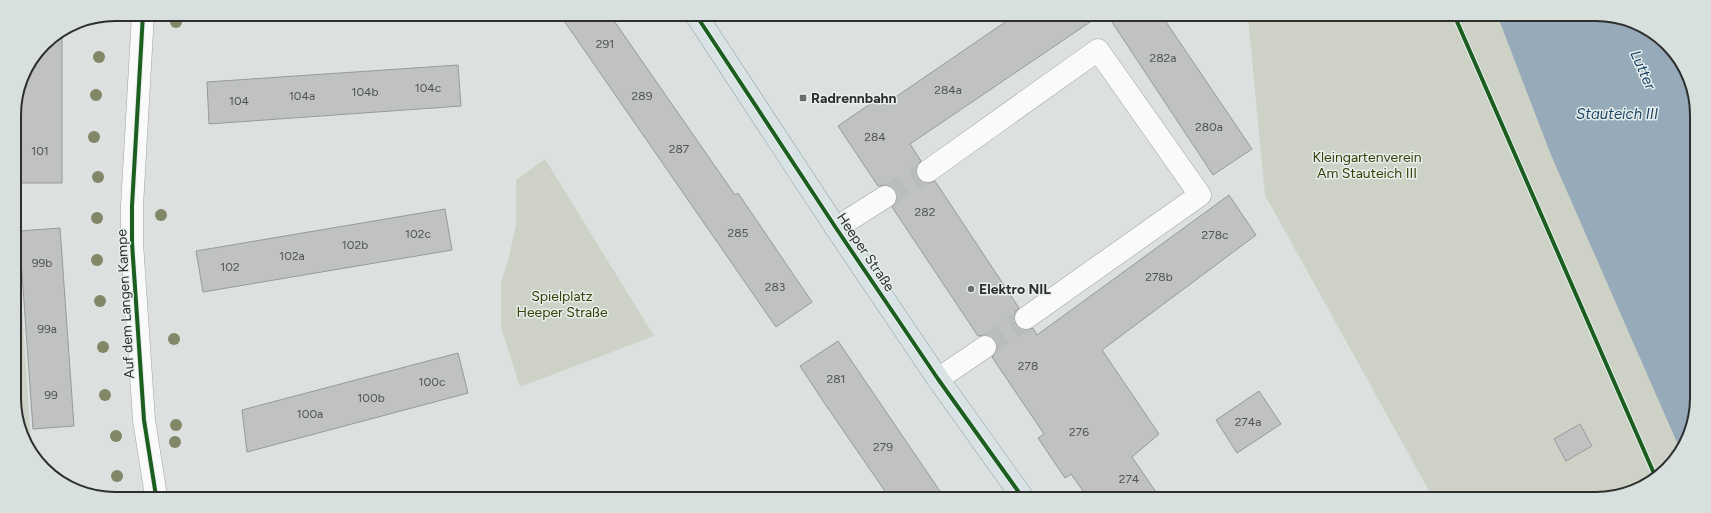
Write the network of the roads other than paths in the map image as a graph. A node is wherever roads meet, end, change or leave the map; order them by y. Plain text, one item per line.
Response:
1 (143, 21) edge
2 (700, 21) edge
3 (928, 171) tunnel mouth
4 (886, 197) tunnel mouth
5 (836, 228) junction
6 (1026, 318) tunnel mouth
7 (985, 346) tunnel mouth
8 (938, 379) junction
9 (155, 492) edge
10 (1019, 492) edge

1 - 9 street, Auf dem Langen Kampe
2 - 5 main road, Heeper Straße
3 - 6 street
4 - 5 street
5 - 8 main road, Heeper Straße
7 - 8 street
8 - 10 main road, Heeper Straße

